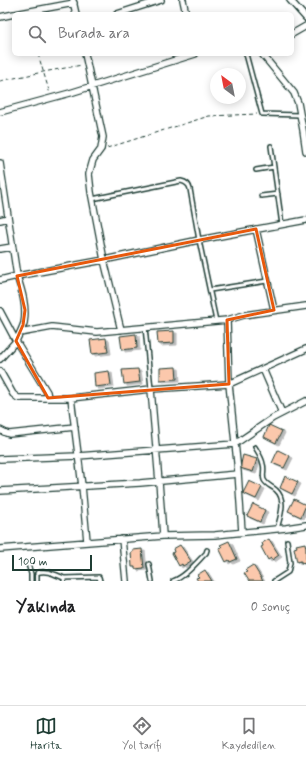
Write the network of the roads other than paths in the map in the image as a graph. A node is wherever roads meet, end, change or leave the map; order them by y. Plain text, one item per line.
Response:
1 (161, 0) edge
2 (183, 0) edge
3 (290, 0) edge
4 (73, 1) edge
5 (24, 12) edge
6 (76, 12) edge
7 (123, 12) edge
8 (186, 12) edge
9 (12, 15) edge
10 (0, 17) edge
11 (306, 18) edge
12 (306, 26) edge
13 (294, 33) edge
14 (85, 56) edge
15 (188, 56) edge
16 (247, 56) edge
17 (264, 56) edge
18 (91, 86) junction
19 (0, 112) edge
20 (300, 115) junction
21 (305, 129) edge
22 (270, 146) dead end
23 (306, 151) edge
24 (0, 163) edge
25 (274, 167) junction
26 (256, 170) dead end
27 (278, 194) junction
28 (261, 196) dead end
29 (92, 199) junction
30 (8, 218) junction
31 (0, 220) edge
32 (306, 220) edge
33 (282, 225) junction
34 (256, 229) junction
35 (199, 240) junction
36 (12, 247) junction
37 (0, 249) edge
38 (104, 260) junction
39 (17, 276) junction
40 (0, 280) edge
41 (268, 280) junction
42 (210, 290) junction
43 (306, 306) edge
44 (274, 310) junction
45 (0, 311) edge
46 (227, 320) junction
47 (217, 321) junction
48 (145, 327) junction
49 (121, 330) junction
50 (20, 333) junction
51 (16, 341) junction
52 (306, 349) edge
53 (0, 359) edge
54 (263, 369) junction
55 (0, 371) edge
56 (229, 384) junction
57 (151, 389) junction
58 (48, 398) junction
59 (71, 398) junction
60 (306, 401) edge
61 (282, 413) junction
62 (75, 427) junction
63 (0, 430) edge
64 (235, 444) junction
65 (255, 447) dead end
66 (156, 450) junction
67 (78, 456) junction
68 (0, 459) edge
69 (238, 474) junction
70 (160, 482) junction
71 (82, 486) junction
72 (0, 491) edge
73 (306, 525) edge
74 (276, 529) junction
75 (242, 532) junction
76 (164, 536) junction
77 (122, 539) junction
78 (87, 541) junction
79 (287, 541) dead end
80 (0, 549) edge
81 (207, 550) dead end
82 (28, 564) dead end
83 (149, 564) dead end
84 (64, 580) edge
85 (31, 581) edge
86 (37, 581) edge
87 (100, 581) edge
88 (126, 581) edge
89 (152, 581) edge
90 (173, 581) edge
91 (274, 581) edge

1 - 7 street
2 - 8 street
3 - 11 street
4 - 5 street
4 - 6 street
9 - 10 street
12 - 13 street
14 - 18 street
15 - 18 street
16 - 20 lane
17 - 20 street
18 - 19 street
18 - 29 street
20 - 21 street
21 - 23 street
22 - 25 lane
24 - 30 street
25 - 26 lane
25 - 27 lane
27 - 28 lane
27 - 33 lane
29 - 35 lane
29 - 38 street
30 - 31 street
30 - 36 street
32 - 33 street
33 - 34 street
34 - 35 street
34 - 41 street
35 - 38 street
35 - 42 lane
36 - 37 street
36 - 39 street
38 - 39 street
38 - 49 street
39 - 40 street
39 - 50 street
41 - 42 lane
41 - 44 street
42 - 47 lane
43 - 44 street
44 - 46 street
45 - 51 street
46 - 47 street
46 - 56 street
47 - 48 street
48 - 49 street
48 - 57 lane
49 - 50 street
50 - 51 street
51 - 53 street
51 - 58 street
52 - 54 street
54 - 56 street
54 - 61 street
55 - 58 street
56 - 57 street
56 - 64 street
57 - 59 street
57 - 66 street
58 - 59 street
59 - 62 street
60 - 61 street
61 - 64 street
62 - 63 street
62 - 67 street
64 - 66 street
64 - 69 street
65 - 74 lane
66 - 67 street
66 - 70 street
67 - 68 street
67 - 71 street
69 - 70 street
69 - 75 street
70 - 71 street
70 - 76 street
71 - 72 street
71 - 78 street
73 - 74 street
74 - 75 street
75 - 76 street
76 - 77 street
77 - 78 street
77 - 88 street
78 - 80 street
79 - 91 lane
81 - 90 lane
82 - 85 lane
83 - 89 lane
84 - 86 lane
84 - 87 lane

